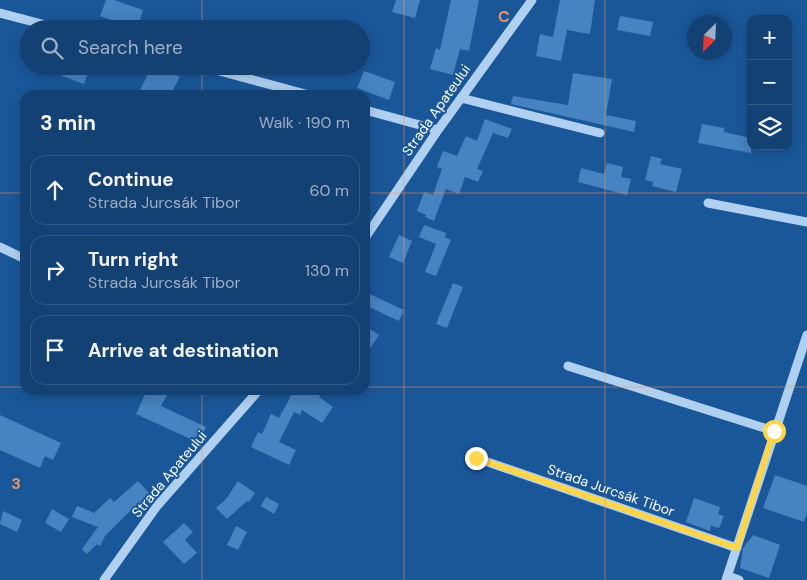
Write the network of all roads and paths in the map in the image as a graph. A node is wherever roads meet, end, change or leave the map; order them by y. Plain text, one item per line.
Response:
1 (532, 0) edge
2 (0, 12) edge
3 (29, 20) edge
4 (235, 75) edge
5 (290, 90) edge
6 (461, 98) junction
7 (370, 111) edge
8 (438, 130) junction
9 (600, 133) dead end
10 (708, 203) dead end
11 (807, 222) edge
12 (370, 231) edge
13 (0, 247) edge
14 (20, 257) edge
15 (807, 335) edge
16 (568, 366) dead end
17 (255, 395) edge
18 (774, 431) junction
19 (476, 458) dead end
20 (737, 548) junction
21 (727, 578) edge
22 (104, 580) edge
23 (739, 580) edge

1 - 6 street, Strada Apateului
2 - 3 street
4 - 5 street
6 - 8 street, Strada Apateului
6 - 9 street
7 - 8 street
8 - 12 street, Strada Apateului
10 - 11 street
13 - 14 street
15 - 18 street
16 - 18 street
17 - 22 street, Strada Apateului
18 - 20 street
19 - 20 street, Strada Jurcsák Tibor
20 - 21 street
21 - 23 street

